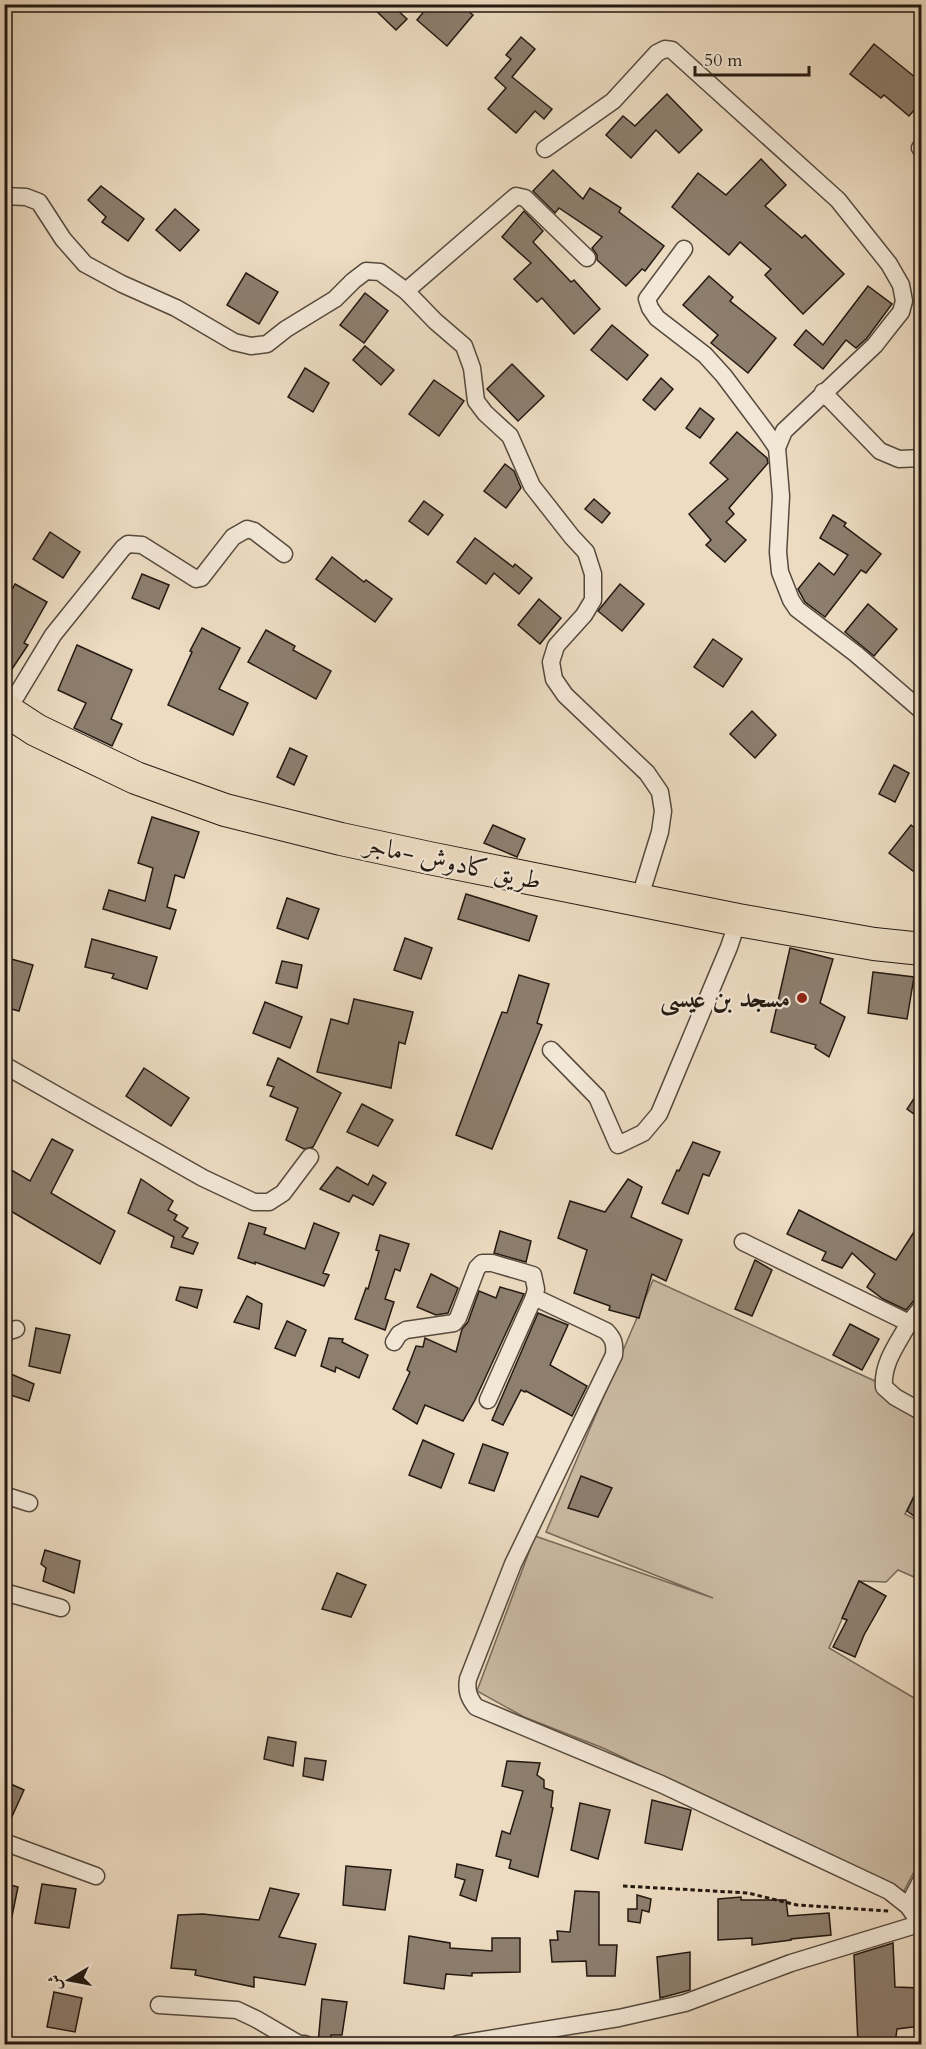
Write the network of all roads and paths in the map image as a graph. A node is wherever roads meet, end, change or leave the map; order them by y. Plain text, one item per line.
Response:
1 (544, 149) dead end
2 (4, 195) edge
3 (684, 249) dead end
4 (587, 258) dead end
5 (406, 291) junction
6 (823, 392) junction
7 (777, 448) junction
8 (921, 458) edge
9 (284, 554) dead end
10 (6, 710) edge
11 (921, 711) edge
12 (639, 900) junction
13 (738, 920) junction
14 (921, 950) edge
15 (551, 1050) dead end
16 (4, 1065) edge
17 (310, 1157) dead end
18 (743, 1242) dead end
19 (534, 1297) junction
20 (921, 1307) edge
21 (909, 1323) junction
22 (394, 1342) dead end
23 (488, 1400) dead end
24 (921, 1412) edge
25 (4, 1496) edge
26 (29, 1503) dead end
27 (4, 1592) edge
28 (61, 1608) dead end
29 (4, 1842) edge
30 (96, 1876) dead end
31 (921, 1879) edge
32 (623, 1886) dead end
33 (902, 1909) junction
34 (921, 1923) edge
35 (159, 2005) dead end
36 (304, 2044) edge
37 (458, 2044) edge

1 - 6 street
2 - 5 street
3 - 7 street
4 - 5 street
5 - 12 street
6 - 7 street
6 - 8 street
7 - 11 street
9 - 10 street
10 - 12 highway, طريق كادوش -ماجر
12 - 13 highway, طريق كادوش -ماجر
13 - 14 highway, طريق كادوش -ماجر
13 - 15 street
16 - 17 street
18 - 21 street
19 - 22 street
19 - 23 street
19 - 33 street
20 - 21 street
21 - 24 street
25 - 26 street
27 - 28 street
29 - 30 street
31 - 33 street
32 - 33 path
33 - 34 street
34 - 37 street
35 - 36 street

